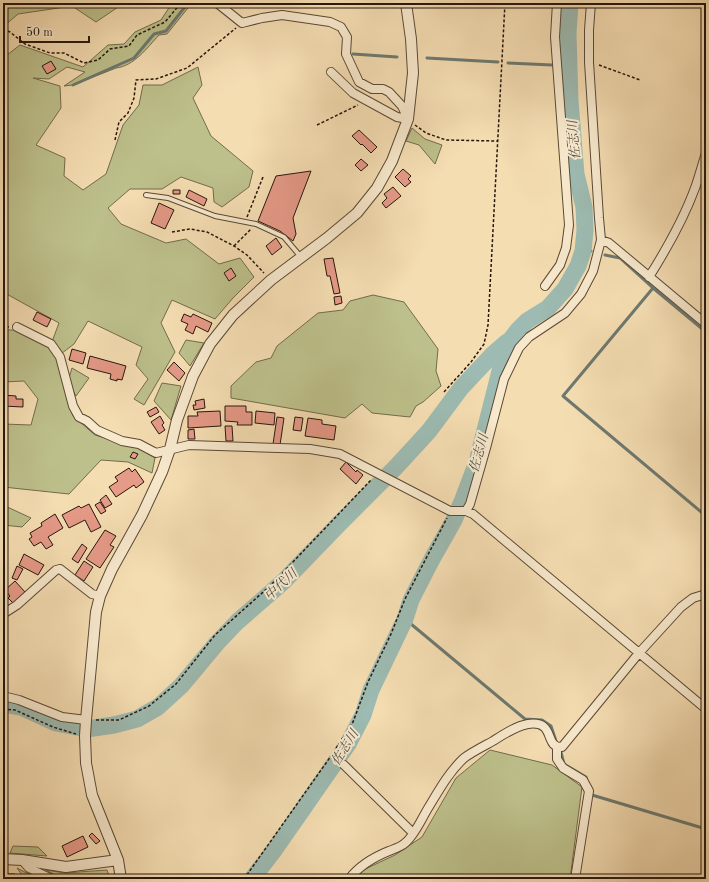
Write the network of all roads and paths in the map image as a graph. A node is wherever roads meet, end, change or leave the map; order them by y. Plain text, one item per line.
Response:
1 (182, 3) edge
2 (217, 3) edge
3 (406, 3) edge
4 (505, 3) edge
5 (557, 3) edge
6 (591, 3) edge
7 (242, 23) junction
8 (3, 29) edge
9 (589, 62) junction
10 (331, 72) dead end
11 (640, 80) dead end
12 (367, 100) junction
13 (408, 118) junction
14 (317, 125) dead end
15 (115, 140) dead end
16 (497, 141) junction
17 (706, 153) edge
18 (263, 177) dead end
19 (146, 195) dead end
20 (244, 222) junction
21 (256, 224) junction
22 (172, 232) dead end
23 (601, 240) junction
24 (234, 246) junction
25 (301, 257) junction
26 (649, 277) junction
27 (271, 280) junction
28 (545, 286) dead end
29 (706, 324) edge
30 (17, 327) dead end
31 (444, 392) dead end
32 (170, 449) junction
33 (377, 473) junction
34 (450, 511) junction
35 (466, 511) junction
36 (706, 594) edge
37 (100, 596) junction
38 (3, 614) edge
39 (638, 653) junction
40 (3, 696) edge
41 (706, 709) edge
42 (3, 710) edge
43 (86, 720) junction
44 (85, 736) junction
45 (557, 747) junction
46 (344, 765) dead end
47 (413, 833) junction
48 (3, 860) edge
49 (22, 860) junction
50 (118, 860) junction
51 (52, 879) edge
52 (121, 879) edge
53 (244, 879) edge
54 (349, 879) edge
55 (575, 879) edge

1 - 8 path
2 - 7 street
3 - 13 street
4 - 16 path
5 - 28 street
6 - 9 street
7 - 13 street
7 - 15 path
9 - 11 path
9 - 23 street
10 - 12 street
12 - 13 street
12 - 14 path
13 - 16 path
13 - 25 street
16 - 31 path
17 - 26 street
18 - 20 path
19 - 20 lane
20 - 21 lane
21 - 24 path
21 - 25 lane
22 - 24 path
23 - 26 street
23 - 35 street
24 - 27 path
25 - 27 street
26 - 29 street
27 - 32 street
30 - 32 street
32 - 33 street
32 - 37 street
33 - 34 street
33 - 43 path
34 - 35 street
34 - 53 path
35 - 39 street
36 - 39 street
37 - 38 street
37 - 43 street
39 - 41 street
39 - 45 street
40 - 43 street
42 - 44 path
43 - 44 street
44 - 50 street
45 - 47 street
45 - 55 street
46 - 47 street
47 - 54 street
48 - 49 street
49 - 50 street
49 - 51 street
50 - 52 street

